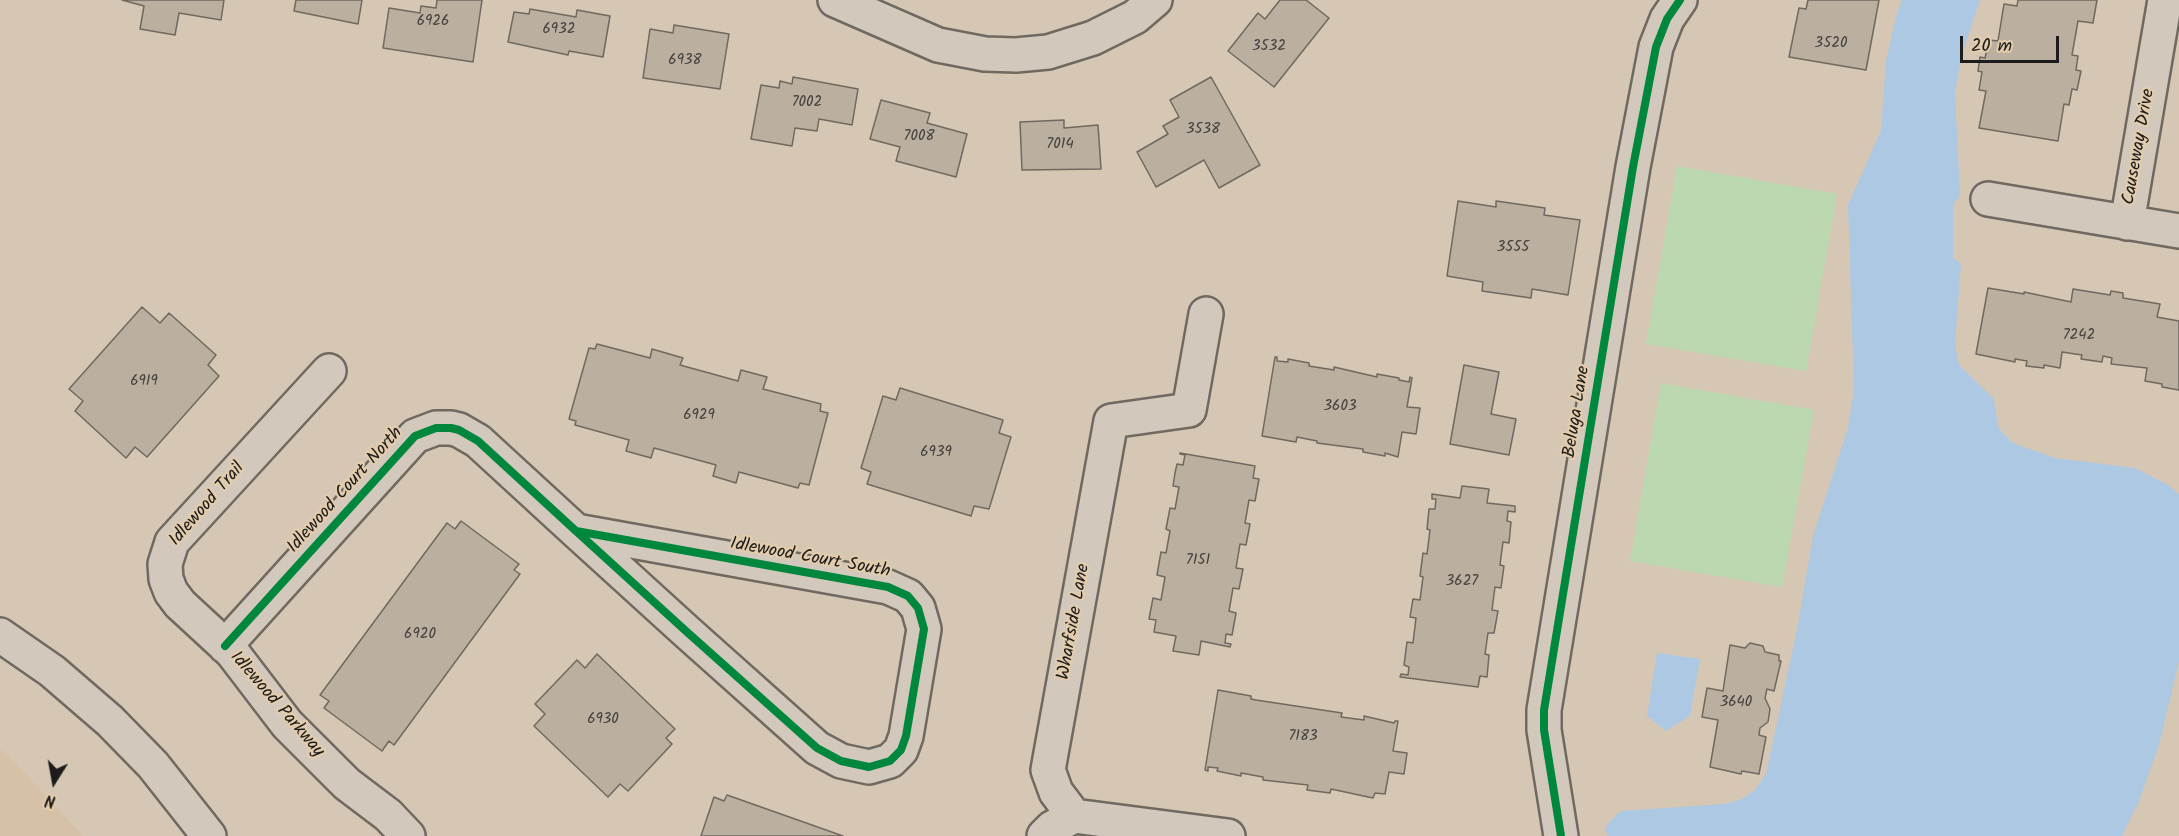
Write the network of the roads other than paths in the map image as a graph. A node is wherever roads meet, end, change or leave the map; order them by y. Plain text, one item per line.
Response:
1 (835, 0) edge
2 (1155, 0) edge
3 (1680, 0) edge
4 (2165, 0) edge
5 (1988, 199) dead end
6 (2127, 223) junction
7 (2179, 231) edge
8 (1206, 314) dead end
9 (329, 371) dead end
10 (576, 531) junction
11 (0, 635) edge
12 (225, 646) junction
13 (748, 687) joint
14 (1074, 816) junction
15 (210, 836) edge
16 (408, 836) edge
17 (1044, 836) edge
18 (1228, 836) edge
19 (1561, 836) edge

1 - 2 street
3 - 19 street, Beluga Lane
4 - 6 street, Causeway Drive
5 - 6 street, Causeway Drive
6 - 7 street, Causeway Drive
8 - 14 street, Wharfside Lane
9 - 12 street, Idlewood Trail
10 - 12 street, Idlewood Court North
10 - 13 street, Idlewood Court North
10 - 13 street, Idlewood Court South
11 - 15 street
12 - 16 street, Idlewood Parkway
14 - 17 street
14 - 18 street

